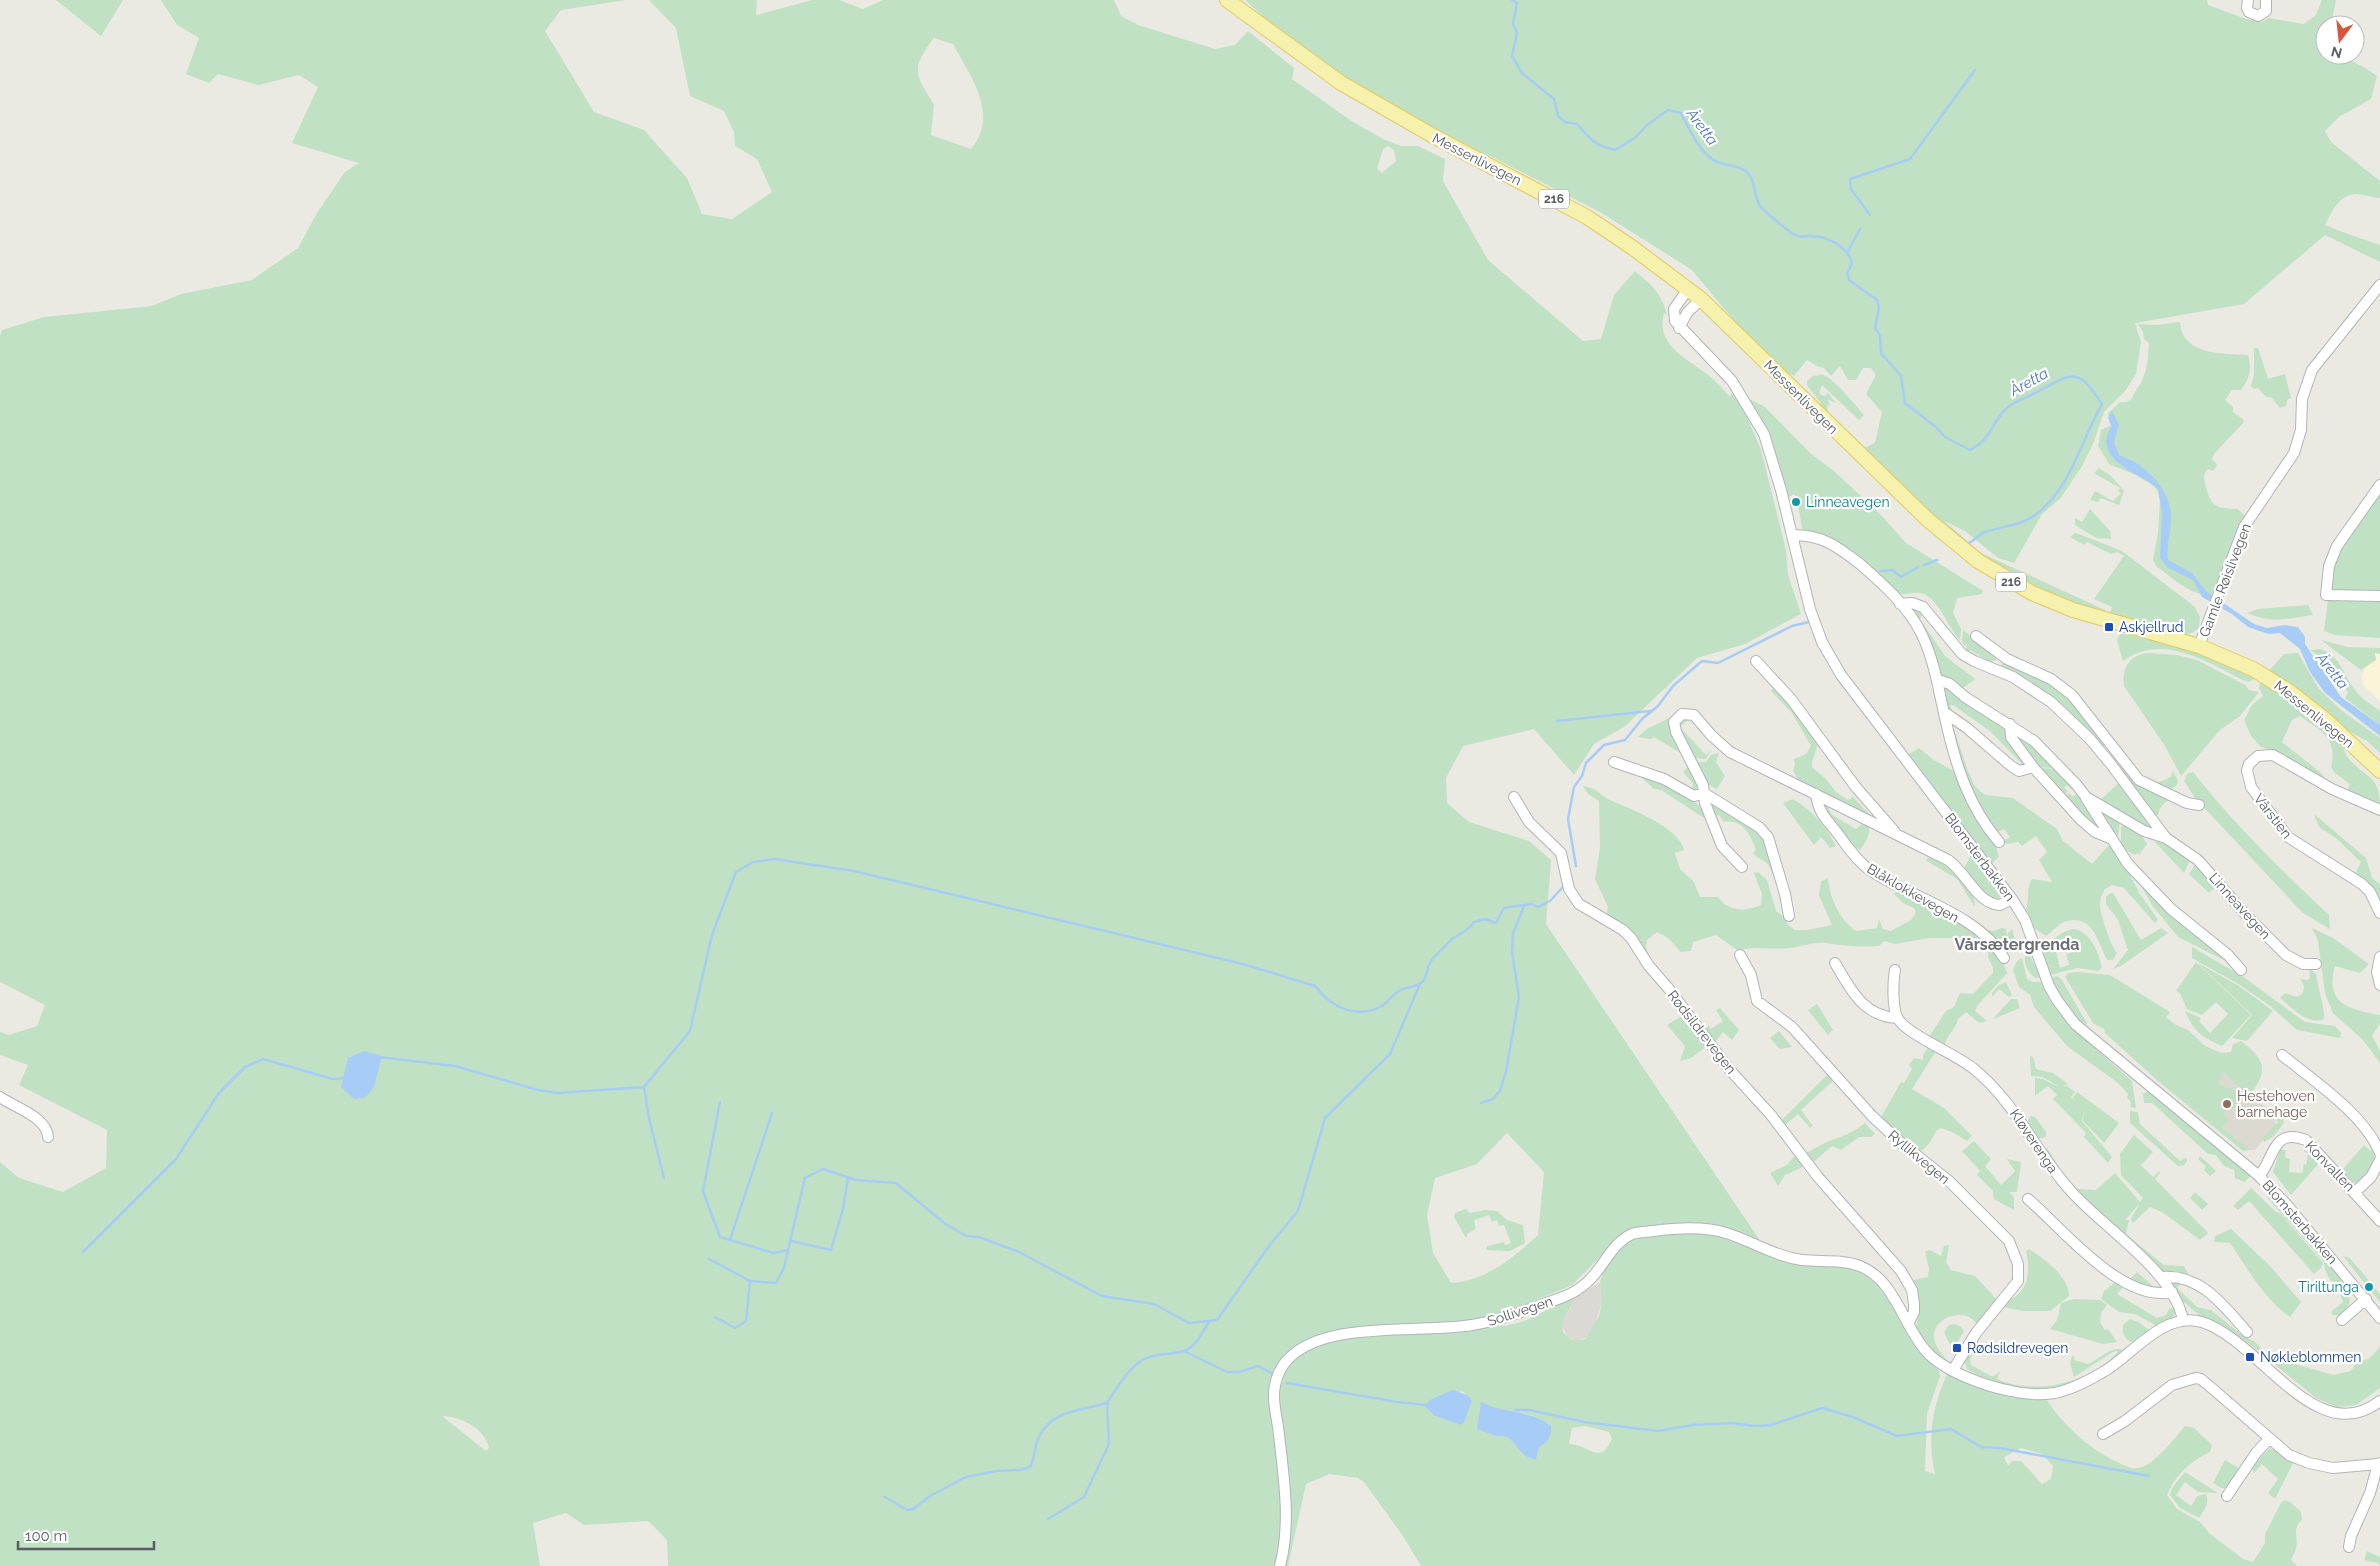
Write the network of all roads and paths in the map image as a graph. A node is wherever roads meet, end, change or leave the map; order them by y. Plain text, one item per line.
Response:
1 (1227, 0) edge
2 (2248, 0) edge
3 (2266, 0) edge
4 (2380, 285) edge
5 (1688, 289) junction
6 (1701, 299) junction
7 (1679, 328) junction
8 (2380, 485) edge
9 (1792, 536) junction
10 (2380, 596) edge
11 (1900, 604) junction
12 (1976, 636) dead end
13 (2199, 646) junction
14 (2007, 658) junction
15 (1756, 662) dead end
16 (1988, 667) junction
17 (1938, 680) junction
18 (1944, 712) junction
19 (2010, 724) junction
20 (2115, 760) junction
21 (1614, 762) dead end
22 (2033, 767) junction
23 (2380, 771) edge
24 (1704, 793) junction
25 (1816, 794) junction
26 (1514, 797) dead end
27 (2086, 797) junction
28 (2199, 805) dead end
29 (2380, 810) edge
30 (1897, 834) junction
31 (2166, 838) junction
32 (2113, 839) junction
33 (1999, 842) dead end
34 (1742, 867) dead end
35 (2012, 899) junction
36 (2380, 913) edge
37 (1788, 916) dead end
38 (1740, 955) dead end
39 (2380, 957) edge
40 (2004, 958) dead end
41 (1835, 963) dead end
42 (2316, 964) dead end
43 (1895, 970) dead end
44 (2241, 970) dead end
45 (2380, 985) edge
46 (1897, 1018) junction
47 (2282, 1055) dead end
48 (0, 1097) edge
49 (48, 1137) dead end
50 (2380, 1153) edge
51 (2380, 1160) edge
52 (2259, 1176) junction
53 (2355, 1192) junction
54 (2028, 1199) dead end
55 (2380, 1221) edge
56 (2161, 1276) junction
57 (2172, 1292) junction
58 (2366, 1299) junction
59 (2380, 1318) edge
60 (2183, 1320) junction
61 (2342, 1320) dead end
62 (1908, 1324) junction
63 (2247, 1332) dead end
64 (1953, 1370) junction
65 (2380, 1401) edge
66 (2103, 1434) dead end
67 (2269, 1439) junction
68 (2379, 1463) edge
69 (2227, 1496) dead end
70 (2349, 1547) dead end
71 (1280, 1566) edge

1 - 5 main road, Messenlivegen / 216
2 - 3 street
4 - 13 street, Gamle Røislivegen
5 - 6 main road, Messenlivegen / 216
5 - 7 street
6 - 7 street
6 - 13 main road, Messenlivegen / 216
7 - 9 street, Blomsterbakken
8 - 10 street
9 - 11 street
9 - 35 street, Blomsterbakken
11 - 16 street, Linneavegen
11 - 17 street
12 - 14 street, Linneavegen
13 - 23 main road, Messenlivegen / 216
14 - 16 street
14 - 20 street, Linneavegen
15 - 30 street
16 - 20 street, Linneavegen
17 - 18 street
17 - 19 street, Linneavegen
18 - 22 street
18 - 33 street
19 - 22 street
19 - 27 street, Linneavegen
20 - 28 street, Linneavegen
20 - 31 street, Linneavegen
21 - 24 street
22 - 32 street
24 - 25 street
24 - 34 street
24 - 37 street
25 - 30 street
25 - 40 street, Blåklokkevegen
26 - 62 street, Rødsildrevegen
27 - 31 street, Linneavegen
27 - 32 street, Linneavegen
29 - 36 street, Vårstien
30 - 35 street
31 - 42 street, Linneavegen
32 - 44 street, Linneavegen
35 - 52 street, Blomsterbakken
38 - 64 street, Ryllikvegen
39 - 45 street
41 - 46 street, Kløverenga
43 - 46 street
46 - 56 street, Kløverenga
47 - 50 street
48 - 49 street
51 - 53 street
52 - 53 street, Konvallen
52 - 58 street, Blomsterbakken
53 - 55 street, Konvallen
54 - 57 street
56 - 57 street, Kløverenga
56 - 63 street
57 - 60 street, Kløverenga
58 - 59 street, Blomsterbakken
58 - 61 street
60 - 64 street
60 - 65 street
62 - 64 street
62 - 71 street, Sollivegen
66 - 67 street
67 - 68 street
67 - 69 street
68 - 70 street

